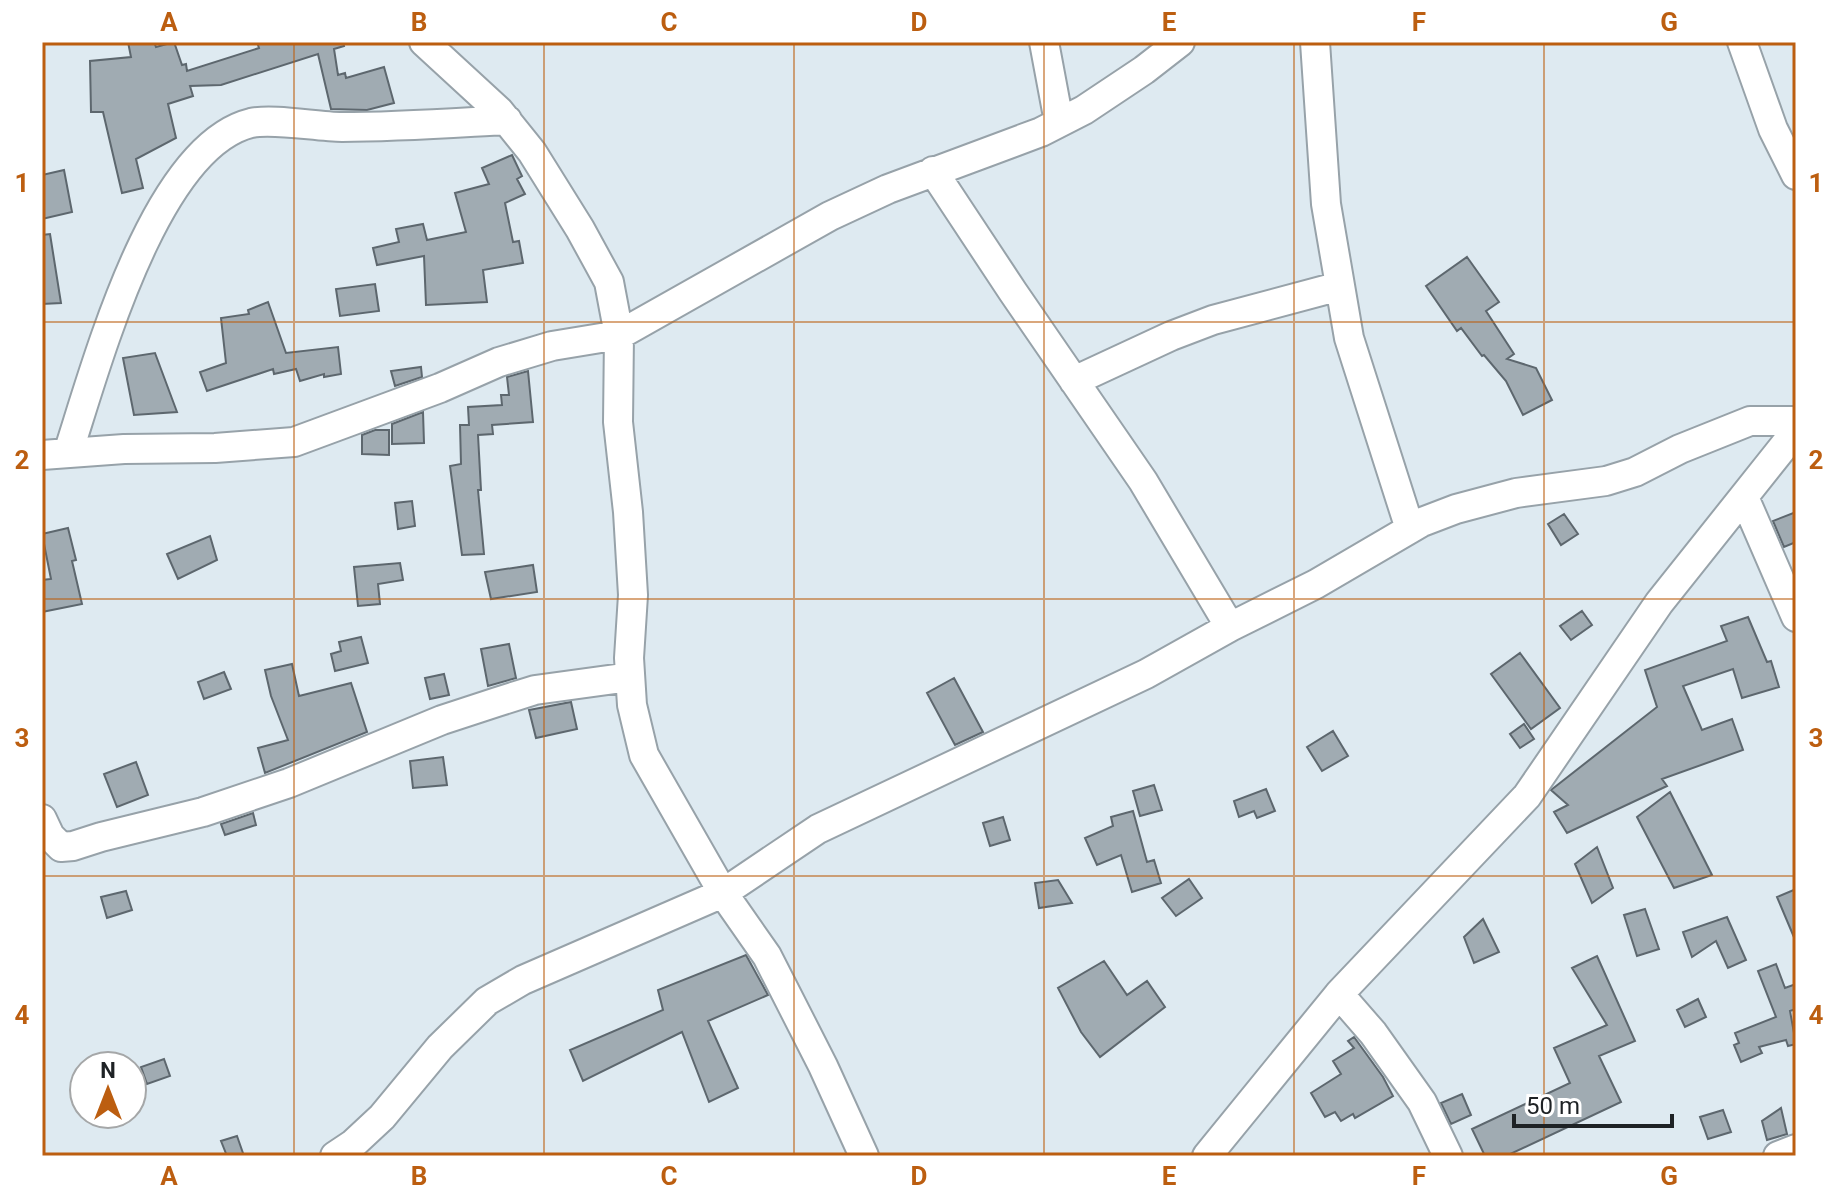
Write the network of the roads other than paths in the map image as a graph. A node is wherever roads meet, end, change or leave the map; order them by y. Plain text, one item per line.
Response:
1 (424, 42) edge
2 (1044, 42) edge
3 (1180, 42) edge
4 (1315, 42) edge
5 (1742, 42) edge
6 (507, 120) junction
7 (1059, 122) junction
8 (933, 171) junction
9 (1796, 175) edge
10 (1340, 286) junction
11 (619, 335) junction
12 (1074, 381) junction
13 (1796, 421) edge
14 (1796, 431) edge
15 (55, 454) edge
16 (1744, 497) junction
17 (1410, 529) junction
18 (1796, 617) edge
19 (1230, 627) junction
20 (630, 677) junction
21 (42, 819) edge
22 (723, 893) junction
23 (1339, 994) junction
24 (1796, 1149) edge
25 (335, 1156) edge
26 (864, 1156) edge
27 (1207, 1156) edge
28 (1448, 1156) edge
29 (1778, 1156) edge

1 - 6 street
2 - 7 street
3 - 7 street
4 - 10 street
5 - 9 street
6 - 11 street
6 - 15 street
7 - 8 street
8 - 11 street
8 - 12 street
10 - 12 street
10 - 17 street
11 - 15 street
11 - 20 street
12 - 19 street
13 - 17 street
14 - 16 street
16 - 18 street
16 - 23 street
17 - 19 street
19 - 22 street
20 - 21 street
20 - 22 street
22 - 25 street
22 - 26 street
23 - 27 street
23 - 28 street
24 - 29 street

